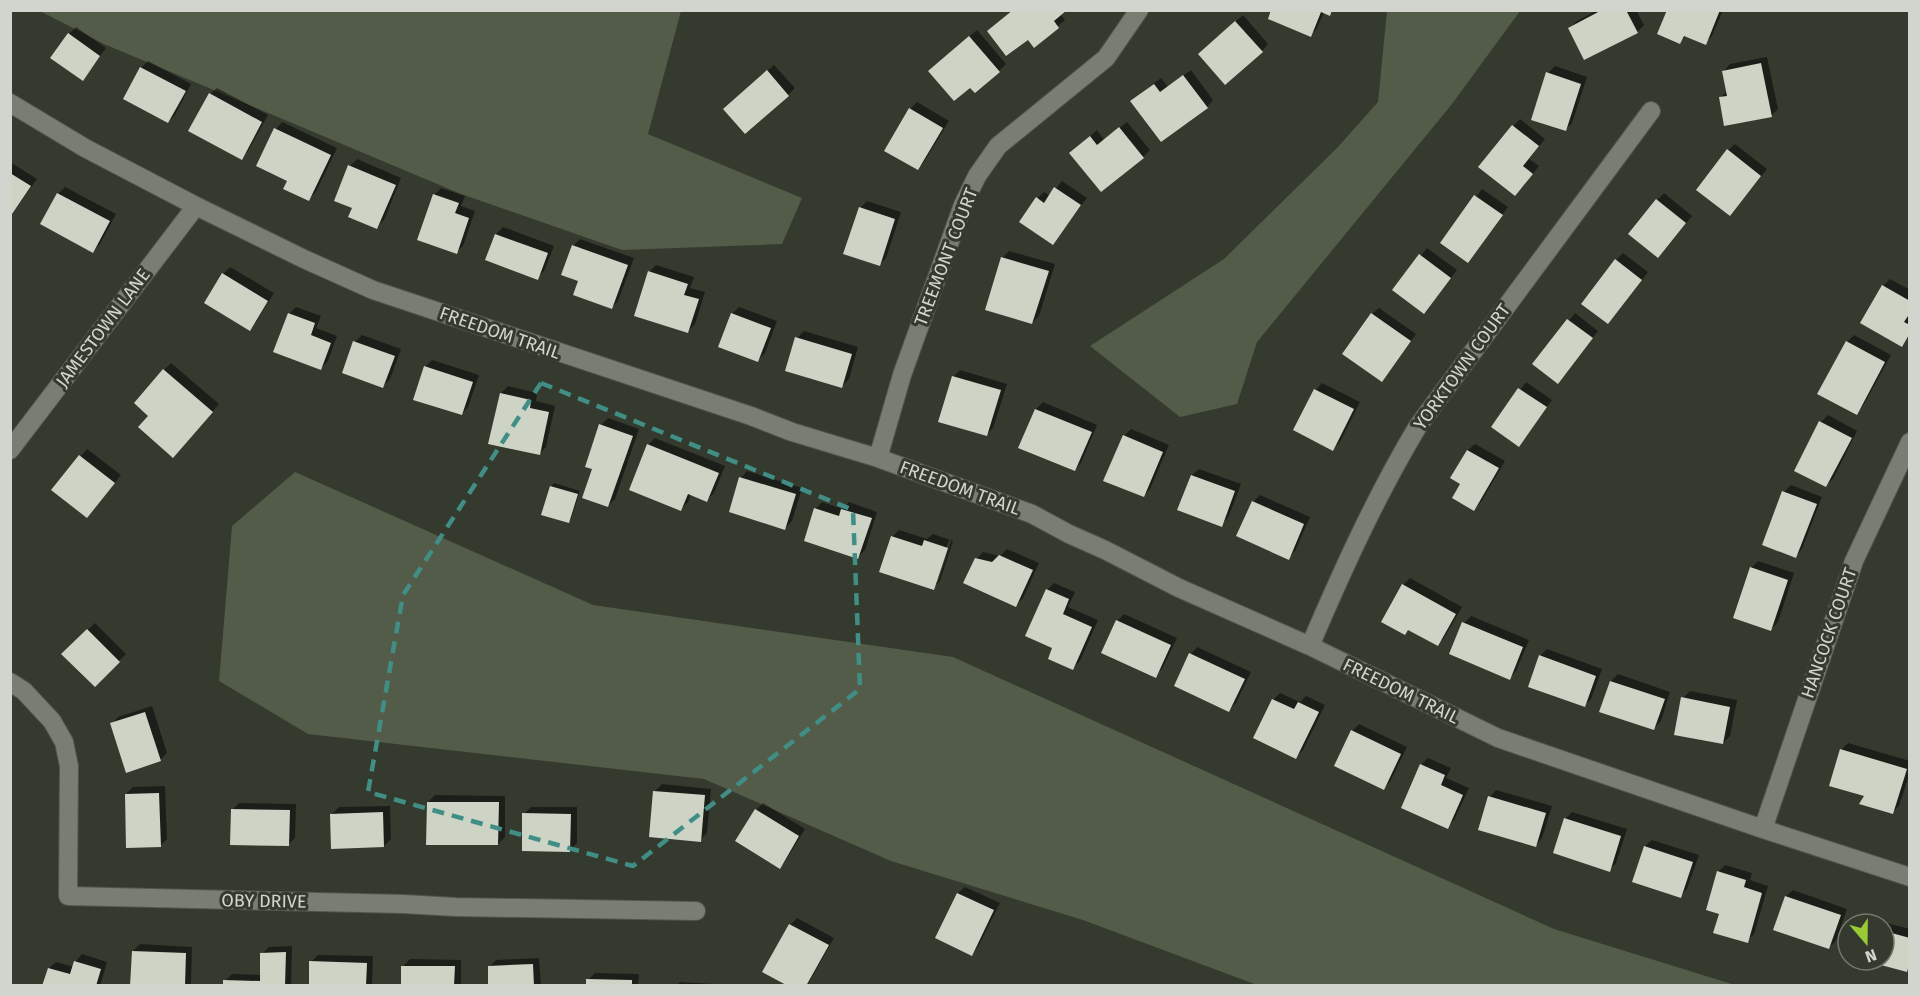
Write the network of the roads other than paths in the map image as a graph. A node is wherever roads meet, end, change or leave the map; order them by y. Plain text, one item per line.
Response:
1 (1139, 10) edge
2 (10, 103) edge
3 (1651, 111) dead end
4 (196, 206) junction
5 (1910, 442) edge
6 (10, 450) edge
7 (878, 458) junction
8 (1311, 646) junction
9 (10, 682) edge
10 (1763, 829) junction
11 (1910, 877) edge
12 (696, 911) dead end

1 - 7 street, TREEMONT COURT
2 - 4 street, FREEDOM TRAIL
3 - 8 street, YORKTOWN COURT
4 - 6 street, JAMESTOWN LANE
4 - 7 street, FREEDOM TRAIL
5 - 10 street, HANCOCK COURT
7 - 8 street, FREEDOM TRAIL
8 - 10 street, FREEDOM TRAIL
9 - 12 street, OBY DRIVE
10 - 11 street, FREEDOM TRAIL

